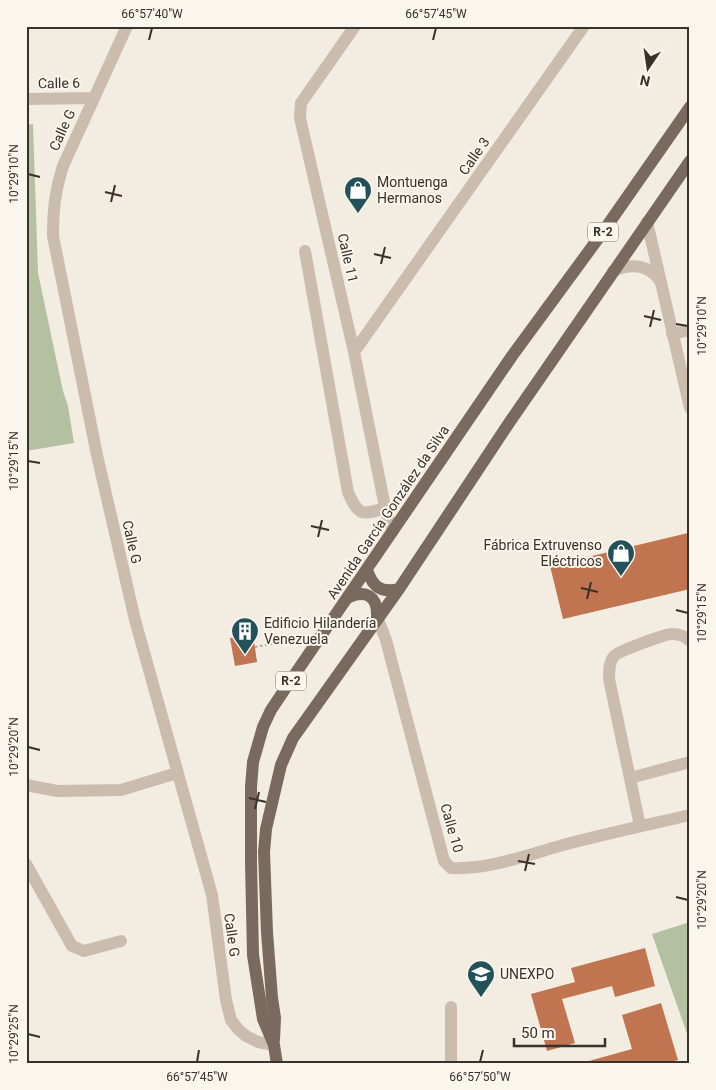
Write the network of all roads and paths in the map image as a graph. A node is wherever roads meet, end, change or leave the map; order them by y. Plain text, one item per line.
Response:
1 (127, 26) edge
2 (355, 26) edge
3 (584, 26) edge
4 (93, 98) junction
5 (26, 99) edge
6 (690, 107) edge
7 (690, 161) edge
8 (647, 222) junction
9 (305, 252) dead end
10 (613, 271) junction
11 (660, 281) junction
12 (690, 330) edge
13 (672, 334) junction
14 (354, 352) junction
15 (690, 408) edge
16 (386, 510) junction
17 (404, 516) junction
18 (394, 531) junction
19 (367, 570) junction
20 (398, 589) junction
21 (347, 598) junction
22 (377, 617) junction
23 (324, 633) junction
24 (690, 641) edge
25 (255, 647) dead end
26 (690, 762) edge
27 (177, 773) junction
28 (630, 778) junction
29 (26, 785) edge
30 (690, 815) edge
31 (640, 826) junction
32 (26, 864) edge
33 (121, 941) dead end
34 (451, 1008) dead end
35 (274, 1046) junction
36 (277, 1064) edge
37 (450, 1064) edge

1 - 4 street, Calle G
2 - 14 street, Calle 11
3 - 14 street, Calle 3
4 - 5 street, Calle 6
4 - 27 street, Calle G
6 - 17 main road, Avenida García González da Silva / R-2
7 - 8 main road, R-2
8 - 10 main road, R-2
8 - 11 street
9 - 16 street
10 - 11 street
10 - 20 main road, R-2
11 - 13 street
12 - 13 street
13 - 15 street
14 - 16 street, Calle 11
16 - 17 street
16 - 18 street, Calle 11
17 - 18 main road, Avenida García González da Silva / R-2
18 - 19 main road, Avenida García González da Silva / R-2
19 - 20 main road
19 - 21 main road, Avenida García González da Silva / R-2
20 - 22 main road, R-2
21 - 22 main road
21 - 23 main road, Avenida García González da Silva / R-2
22 - 31 street, Calle 10
22 - 35 main road, R-2
23 - 25 path
23 - 35 main road, Avenida García González da Silva / R-2
24 - 28 street
26 - 28 street
27 - 29 street
27 - 35 street, Calle G
28 - 31 street
30 - 31 street, Calle 10
32 - 33 street
34 - 37 street
35 - 36 main road, R-2

